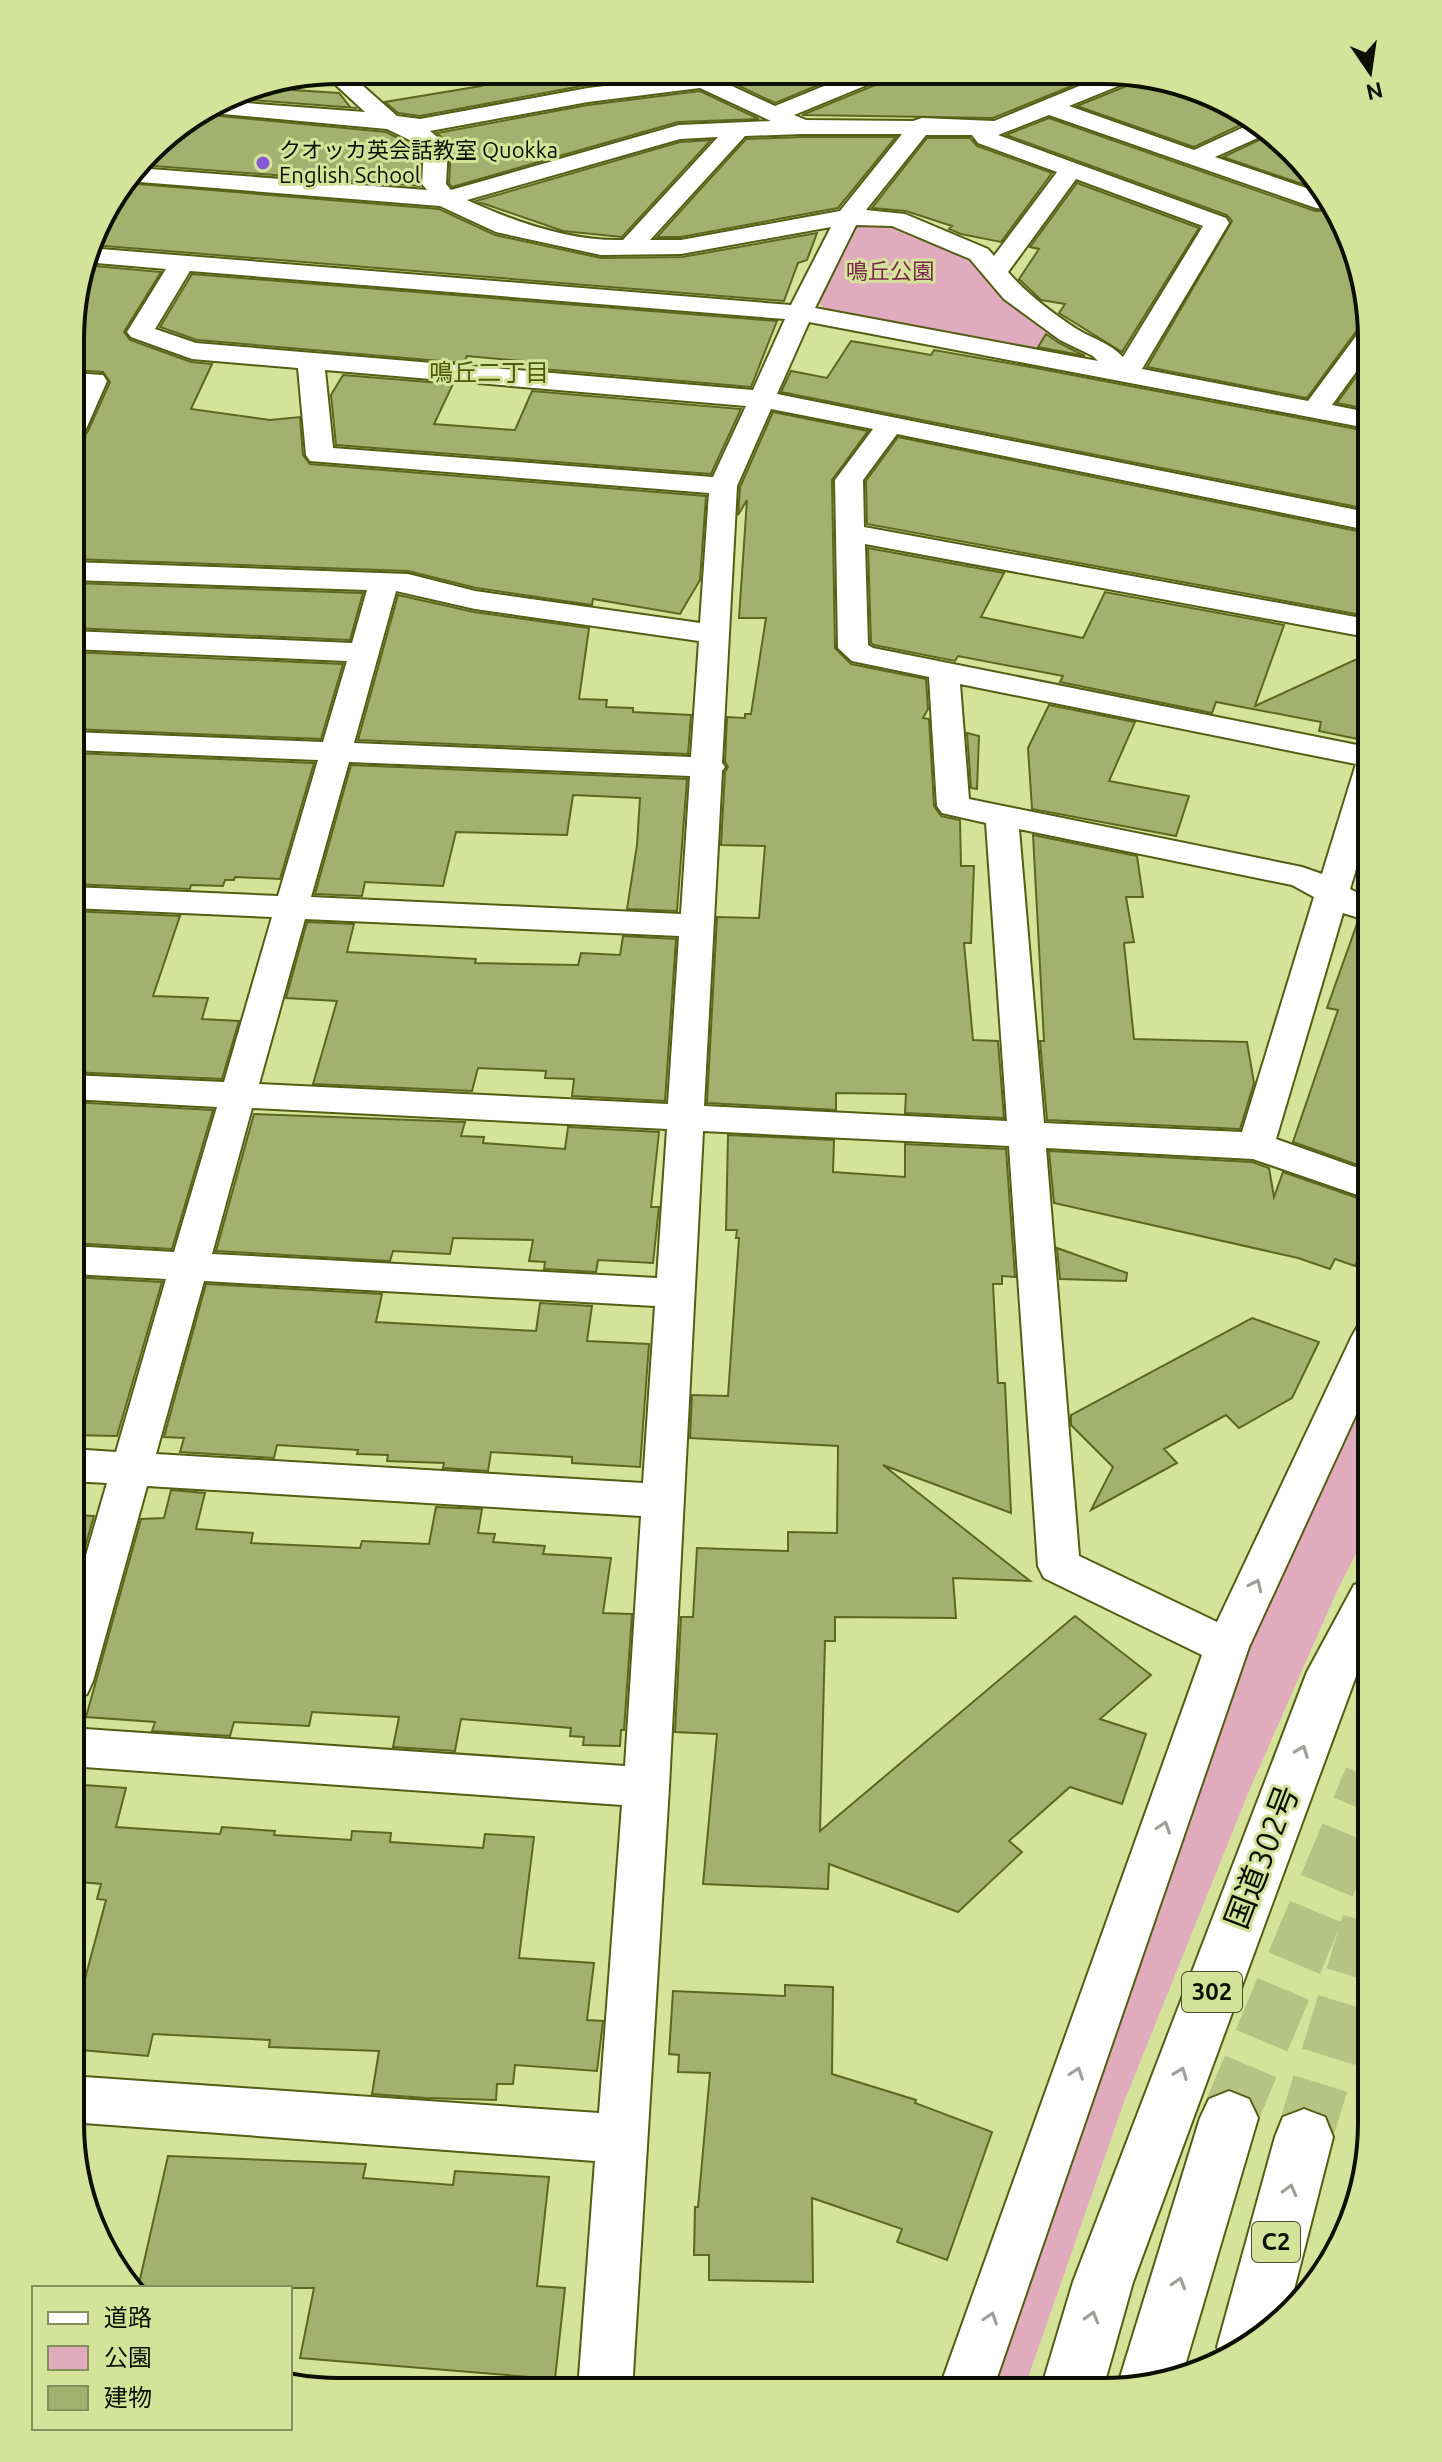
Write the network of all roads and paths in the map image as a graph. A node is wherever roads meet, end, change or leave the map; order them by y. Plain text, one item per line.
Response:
1 (348, 84) edge
2 (652, 84) edge
3 (708, 84) edge
4 (849, 84) edge
5 (1103, 84) edge
6 (1048, 107) junction
7 (230, 109) edge
8 (773, 115) junction
9 (389, 121) junction
10 (922, 125) junction
11 (802, 127) junction
12 (981, 130) junction
13 (737, 131) junction
14 (1252, 132) edge
15 (1194, 158) junction
16 (1071, 170) junction
17 (143, 176) edge
18 (445, 199) junction
19 (1317, 200) edge
20 (848, 217) junction
21 (629, 248) junction
22 (98, 256) edge
23 (183, 262) junction
24 (994, 273) junction
25 (801, 313) junction
26 (1358, 351) edge
27 (311, 362) junction
28 (1125, 375) junction
29 (84, 381) edge
30 (763, 399) junction
31 (84, 403) edge
32 (1315, 410) junction
33 (1358, 418) edge
34 (891, 424) junction
35 (723, 486) junction
36 (1358, 519) edge
37 (852, 533) junction
38 (84, 571) edge
39 (384, 583) junction
40 (1358, 626) edge
41 (716, 634) junction
42 (84, 641) edge
43 (364, 653) junction
44 (944, 674) junction
45 (84, 742) edge
46 (335, 754) junction
47 (1358, 757) edge
48 (709, 767) junction
49 (1358, 809) edge
50 (1002, 815) junction
51 (1333, 894) junction
52 (84, 898) edge
53 (1358, 905) edge
54 (293, 909) junction
55 (698, 926) junction
56 (84, 1088) edge
57 (238, 1095) junction
58 (686, 1118) junction
59 (1025, 1135) junction
60 (1256, 1146) junction
61 (1358, 1182) edge
62 (84, 1261) edge
63 (189, 1266) junction
64 (676, 1293) junction
65 (1357, 1367) edge
66 (84, 1466) edge
67 (132, 1469) junction
68 (663, 1501) junction
69 (1357, 1626) edge
70 (84, 1636) edge
71 (1227, 1647) junction
72 (84, 1748) edge
73 (646, 1787) junction
74 (84, 2100) edge
75 (1229, 2118) tunnel mouth
76 (1304, 2137) tunnel mouth
77 (622, 2139) junction
78 (1253, 2329) edge
79 (1152, 2373) edge
80 (606, 2378) edge
81 (970, 2378) edge
82 (1075, 2378) edge

1 - 9 street
2 - 9 street
3 - 8 street
4 - 8 street
5 - 6 street
6 - 12 street
6 - 15 street
7 - 9 street
8 - 11 street
9 - 18 street
10 - 11 street
10 - 12 street
10 - 20 street
11 - 13 street
12 - 16 street
13 - 18 street
13 - 21 street
14 - 15 street
15 - 19 street
16 - 24 street
16 - 28 street
17 - 18 street
18 - 21 street
20 - 21 street
20 - 24 street
20 - 25 street
22 - 23 street
23 - 25 street
23 - 27 street
24 - 28 street
25 - 28 street
25 - 30 street
26 - 32 street
27 - 30 street
27 - 35 street
28 - 32 street
29 - 31 street
30 - 34 street
30 - 35 street
32 - 33 street
34 - 36 street
34 - 37 street
35 - 41 street
37 - 40 street
37 - 44 street
38 - 39 street
39 - 41 street
39 - 43 street
41 - 48 street
42 - 43 street
43 - 46 street
44 - 47 street
44 - 50 street
45 - 46 street
46 - 48 street
46 - 54 street
48 - 55 street
49 - 51 street
50 - 51 street
50 - 59 street
51 - 53 street
51 - 60 street
52 - 54 street
54 - 55 street
54 - 57 street
55 - 58 street
56 - 57 street
57 - 58 street
57 - 63 street
58 - 59 street
58 - 64 street
59 - 60 street
59 - 71 street
60 - 61 street
62 - 63 street
63 - 64 street
63 - 67 street
64 - 68 street
71 -> 65 street
66 - 67 street
67 - 68 street
67 - 70 street
68 - 73 street
82 -> 69 highway, 国道302号 / 302
81 -> 71 street
72 - 73 street
73 - 77 street
74 - 77 street
79 -> 75 highway
78 -> 76 highway, C2
77 - 80 street

